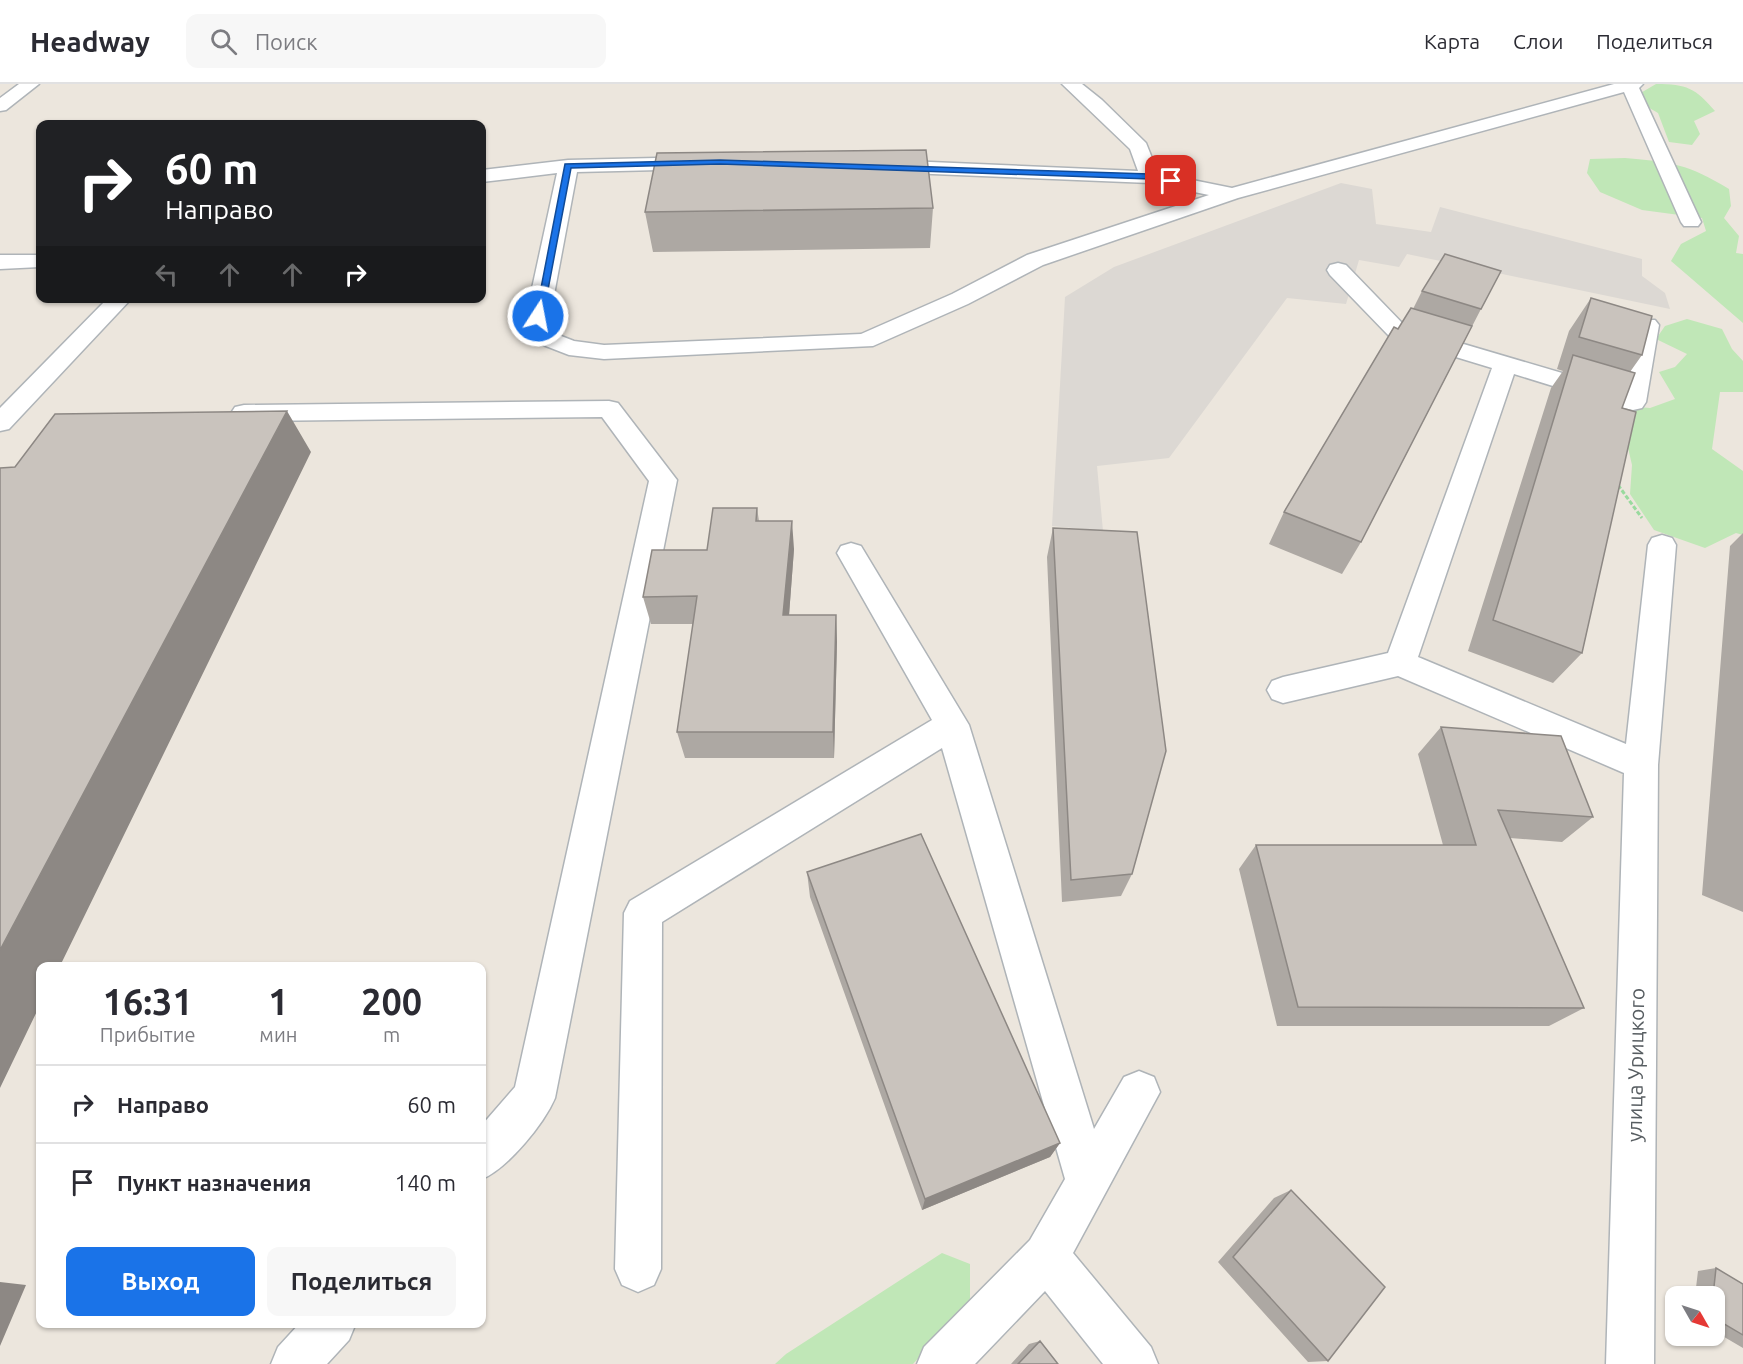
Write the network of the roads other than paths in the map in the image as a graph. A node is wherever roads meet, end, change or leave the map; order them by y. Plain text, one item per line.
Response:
1 (30, 84) edge
2 (1071, 84) edge
3 (1632, 85) edge
4 (0, 106) edge
5 (720, 162) edge
6 (568, 165) junction
7 (868, 166) edge
8 (486, 175) edge
9 (1150, 177) junction
10 (1231, 194) junction
11 (1691, 222) dead end
12 (36, 261) edge
13 (0, 262) edge
14 (1338, 270) dead end
15 (116, 303) edge
16 (1647, 325) edge
17 (1505, 365) junction
18 (220, 413) edge
19 (0, 423) edge
20 (1662, 545) road end
21 (851, 552) dead end
22 (1400, 663) junction
23 (1283, 690) dead end
24 (952, 725) junction
25 (1641, 765) junction
26 (1139, 1092) dead end
27 (486, 1152) edge
28 (1088, 1181) junction
29 (1046, 1256) junction
30 (638, 1269) dead end
31 (327, 1328) edge
32 (295, 1364) edge
33 (941, 1364) edge
34 (1134, 1364) edge
35 (1630, 1364) edge

1 - 4 lane
2 - 9 lane
3 - 10 lane
3 - 11 lane
5 - 6 lane
6 - 8 lane
6 - 10 lane
7 - 9 lane
9 - 10 lane
12 - 13 lane
14 - 17 lane
15 - 19 lane
16 - 17 lane
17 - 22 lane
18 - 27 lane
20 - 25 lane, улица Урицкого
21 - 24 lane
22 - 23 lane
22 - 25 lane
24 - 28 lane
24 - 30 lane
25 - 35 lane, улица Урицкого
26 - 28 lane
28 - 29 lane
29 - 33 lane
29 - 34 lane
31 - 32 lane

